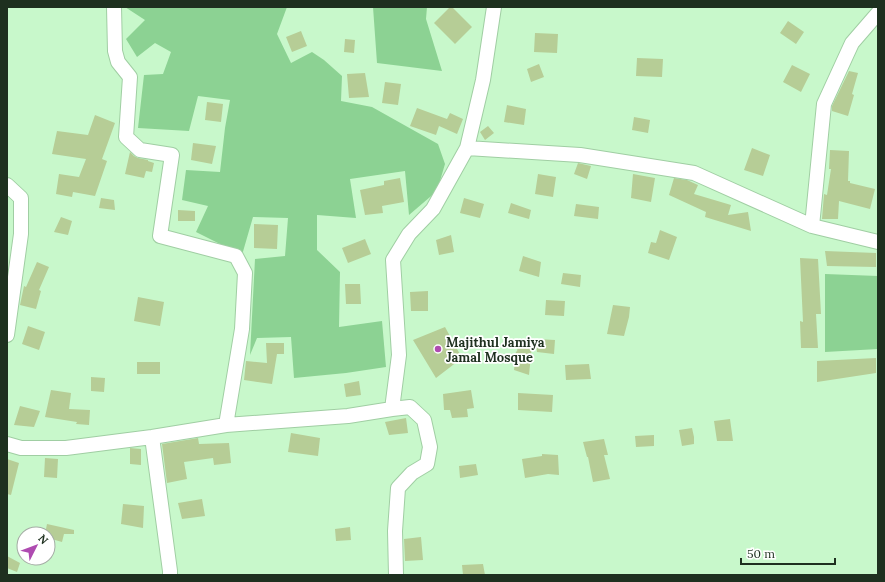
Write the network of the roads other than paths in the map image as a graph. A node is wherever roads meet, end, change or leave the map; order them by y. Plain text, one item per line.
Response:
1 (114, 7) edge
2 (494, 7) edge
3 (878, 13) edge
4 (467, 148) junction
5 (7, 185) edge
6 (812, 226) junction
7 (878, 242) edge
8 (7, 335) edge
9 (392, 409) junction
10 (226, 425) junction
11 (152, 437) junction
12 (7, 444) edge
13 (170, 575) edge
14 (396, 575) edge

1 - 10 street
2 - 4 street
3 - 6 street
4 - 6 street
4 - 9 street
5 - 8 street
6 - 7 street
9 - 10 street
9 - 14 street
10 - 11 street
11 - 12 street
11 - 13 street

